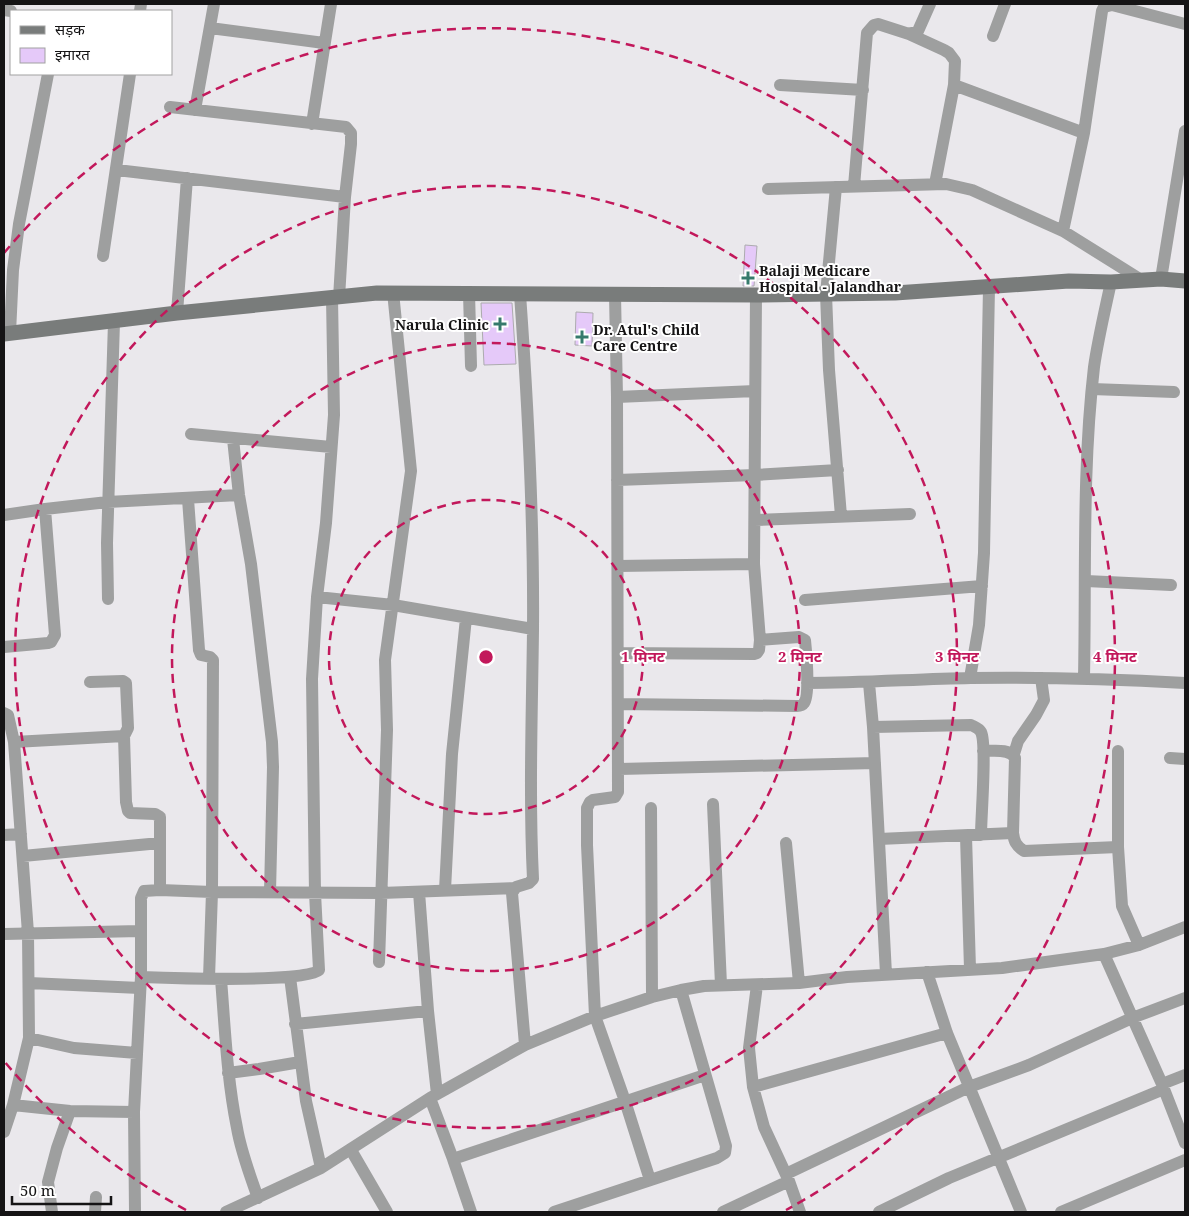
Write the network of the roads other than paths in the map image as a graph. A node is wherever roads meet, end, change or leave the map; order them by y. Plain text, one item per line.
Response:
1 (214, 4) edge
2 (331, 4) edge
3 (930, 4) edge
4 (1005, 4) edge
5 (1185, 24) edge
6 (210, 28) junction
7 (909, 34) junction
8 (993, 36) dead end
9 (324, 43) junction
10 (48, 75) edge
11 (130, 75) edge
12 (780, 85) dead end
13 (954, 85) junction
14 (863, 90) junction
15 (170, 107) dead end
16 (195, 110) junction
17 (312, 124) junction
18 (1185, 131) edge
19 (1084, 133) junction
20 (117, 170) junction
21 (187, 178) junction
22 (935, 184) junction
23 (854, 186) junction
24 (836, 187) junction
25 (768, 188) dead end
26 (345, 197) junction
27 (1063, 231) junction
28 (103, 256) dead end
29 (1161, 278) junction
30 (1143, 281) junction
31 (1185, 281) edge
32 (1111, 282) junction
33 (989, 286) junction
34 (393, 292) junction
35 (469, 294) junction
36 (520, 294) junction
37 (615, 294) junction
38 (826, 294) junction
39 (756, 295) junction
40 (335, 298) junction
41 (177, 313) junction
42 (114, 322) junction
43 (7, 334) edge
44 (471, 366) dead end
45 (1092, 389) junction
46 (755, 391) junction
47 (1174, 392) dead end
48 (617, 397) junction
49 (191, 434) dead end
50 (233, 439) junction
51 (331, 447) junction
52 (838, 470) junction
53 (755, 475) junction
54 (617, 480) junction
55 (239, 495) junction
56 (188, 499) junction
57 (108, 502) junction
58 (45, 509) junction
59 (910, 514) dead end
60 (4, 515) edge
61 (840, 516) junction
62 (755, 520) junction
63 (754, 564) junction
64 (618, 566) junction
65 (1086, 581) junction
66 (1171, 585) dead end
67 (982, 586) junction
68 (317, 597) junction
69 (108, 599) dead end
70 (805, 600) dead end
71 (393, 605) junction
72 (466, 618) junction
73 (533, 629) junction
74 (760, 640) junction
75 (4, 647) edge
76 (618, 653) junction
77 (970, 678) junction
78 (1042, 678) junction
79 (1084, 678) junction
80 (90, 682) dead end
81 (869, 683) junction
82 (1185, 683) edge
83 (807, 684) junction
84 (618, 704) junction
85 (4, 713) edge
86 (873, 727) junction
87 (124, 736) junction
88 (14, 742) junction
89 (983, 751) junction
90 (1118, 751) dead end
91 (1014, 754) junction
92 (1170, 758) dead end
93 (1185, 759) edge
94 (875, 763) junction
95 (619, 769) junction
96 (10, 785) edge
97 (713, 804) dead end
98 (651, 808) dead end
99 (1013, 833) junction
100 (21, 834) junction
101 (4, 835) edge
102 (981, 835) junction
103 (966, 836) junction
104 (879, 839) junction
105 (160, 843) junction
106 (786, 843) dead end
107 (1118, 847) junction
108 (23, 856) junction
109 (514, 888) junction
110 (160, 890) junction
111 (445, 890) junction
112 (212, 892) junction
113 (270, 892) junction
114 (419, 892) junction
115 (315, 893) junction
116 (381, 893) junction
117 (1185, 927) edge
118 (140, 931) junction
119 (28, 933) junction
120 (4, 934) edge
121 (1139, 945) junction
122 (1104, 954) junction
123 (379, 962) dead end
124 (970, 969) junction
125 (927, 972) junction
126 (886, 974) junction
127 (290, 977) junction
128 (215, 978) junction
129 (140, 982) junction
130 (30, 983) junction
131 (799, 983) junction
132 (722, 985) junction
133 (756, 985) junction
134 (681, 990) junction
135 (652, 997) junction
136 (1185, 998) edge
137 (428, 1011) junction
138 (595, 1016) junction
139 (1132, 1018) junction
140 (295, 1024) junction
141 (947, 1033) junction
142 (29, 1038) junction
143 (525, 1045) junction
144 (137, 1053) junction
145 (300, 1062) junction
146 (228, 1073) junction
147 (705, 1075) junction
148 (1185, 1075) edge
149 (753, 1087) junction
150 (969, 1087) junction
151 (1163, 1087) junction
152 (433, 1096) junction
153 (625, 1102) junction
154 (14, 1106) junction
155 (70, 1111) junction
156 (134, 1112) junction
157 (4, 1132) edge
158 (1185, 1143) edge
159 (351, 1150) junction
160 (999, 1158) junction
161 (453, 1159) junction
162 (1185, 1160) edge
163 (321, 1168) junction
164 (788, 1178) junction
165 (650, 1180) junction
166 (96, 1197) dead end
167 (258, 1198) junction
168 (52, 1212) edge
169 (95, 1212) edge
170 (135, 1212) edge
171 (226, 1212) edge
172 (387, 1212) edge
173 (471, 1212) edge
174 (554, 1212) edge
175 (723, 1212) edge
176 (800, 1212) edge
177 (879, 1212) edge
178 (1022, 1212) edge
179 (1061, 1212) edge

1 - 6 street
2 - 9 street
3 - 7 street
4 - 8 street
5 - 19 street
6 - 9 street
6 - 16 street
7 - 13 street
7 - 14 street
9 - 17 street
10 - 43 street
11 - 20 street
12 - 14 street
13 - 19 street
13 - 22 street
14 - 23 street
15 - 16 street
16 - 17 street
17 - 26 street
18 - 29 street
19 - 27 street
20 - 21 street
20 - 28 street
21 - 26 street
21 - 41 street
22 - 23 street
22 - 27 street
23 - 24 street
24 - 25 street
24 - 38 street
26 - 40 street
27 - 30 street
29 - 30 street
29 - 31 street
30 - 32 street
32 - 33 street
32 - 45 street
33 - 38 street
33 - 67 street
34 - 35 street
34 - 40 street
34 - 71 street
35 - 36 street
35 - 44 street
36 - 37 street
36 - 73 street
37 - 39 street
37 - 48 street
38 - 39 street
38 - 52 street
39 - 46 street
40 - 41 street
40 - 51 street
41 - 42 street
42 - 43 street
42 - 57 street
45 - 47 street
45 - 65 street
46 - 48 street
46 - 53 street
48 - 54 street
49 - 50 street
50 - 51 street
50 - 55 street
51 - 68 street
52 - 53 street
52 - 61 street
53 - 54 street
53 - 62 street
54 - 64 street
55 - 56 street
55 - 113 street
56 - 57 street
56 - 112 street
57 - 58 street
57 - 69 street
58 - 60 street
58 - 75 street
59 - 61 street
61 - 62 street
62 - 63 street
63 - 64 street
63 - 74 street
64 - 76 street
65 - 66 street
65 - 79 street
67 - 70 street
67 - 77 street
68 - 71 street
68 - 115 street
71 - 72 street
71 - 116 street
72 - 73 street
72 - 111 street
73 - 109 street
74 - 76 street
74 - 83 street
76 - 84 street
77 - 78 street
77 - 81 street
78 - 79 street
78 - 91 street
79 - 82 street
80 - 87 street
81 - 83 street
81 - 86 street
83 - 84 street
84 - 95 street
85 - 88 street
86 - 89 street
86 - 94 street
87 - 88 street
87 - 105 street
88 - 96 street
89 - 91 street
89 - 102 street
90 - 107 street
91 - 99 street
92 - 93 street
94 - 95 street
94 - 104 street
95 - 138 street
96 - 100 street
97 - 132 street
98 - 135 street
99 - 102 street
99 - 107 street
100 - 101 street
100 - 108 street
102 - 103 street
103 - 104 street
103 - 124 street
104 - 126 street
105 - 108 street
105 - 110 street
106 - 131 street
107 - 121 street
108 - 119 street
109 - 111 street
109 - 143 street
110 - 112 street
110 - 118 street
111 - 114 street
112 - 113 street
112 - 128 street
113 - 115 street
114 - 116 street
114 - 137 street
115 - 116 street
115 - 127 street
116 - 123 street
117 - 121 street
118 - 119 street
118 - 129 street
119 - 120 street
119 - 130 street
121 - 122 street
122 - 124 street
122 - 139 street
124 - 125 street
125 - 126 street
125 - 141 street
126 - 131 street
127 - 128 street
127 - 140 street
128 - 129 street
128 - 146 street
129 - 130 street
129 - 144 street
130 - 142 street
131 - 133 street
132 - 133 street
132 - 134 street
133 - 149 street
134 - 135 street
134 - 147 street
135 - 138 street
136 - 139 street
137 - 140 street
137 - 152 street
138 - 143 street
138 - 153 street
139 - 150 street
139 - 151 street
140 - 145 street
141 - 149 street
141 - 150 street
142 - 144 street
142 - 154 street
143 - 152 street
144 - 156 street
145 - 146 street
145 - 163 street
146 - 167 street
147 - 153 street
147 - 165 street
148 - 151 street
149 - 164 street
150 - 160 street
150 - 164 street
151 - 158 street
151 - 160 street
152 - 159 street
152 - 161 street
153 - 161 street
153 - 165 street
154 - 155 street
154 - 157 street
155 - 156 street
155 - 168 street
156 - 170 street
159 - 163 street
159 - 172 street
160 - 177 street
160 - 178 street
161 - 173 street
162 - 179 street
163 - 167 street
164 - 175 street
164 - 176 street
165 - 174 street
166 - 169 street
167 - 171 street

